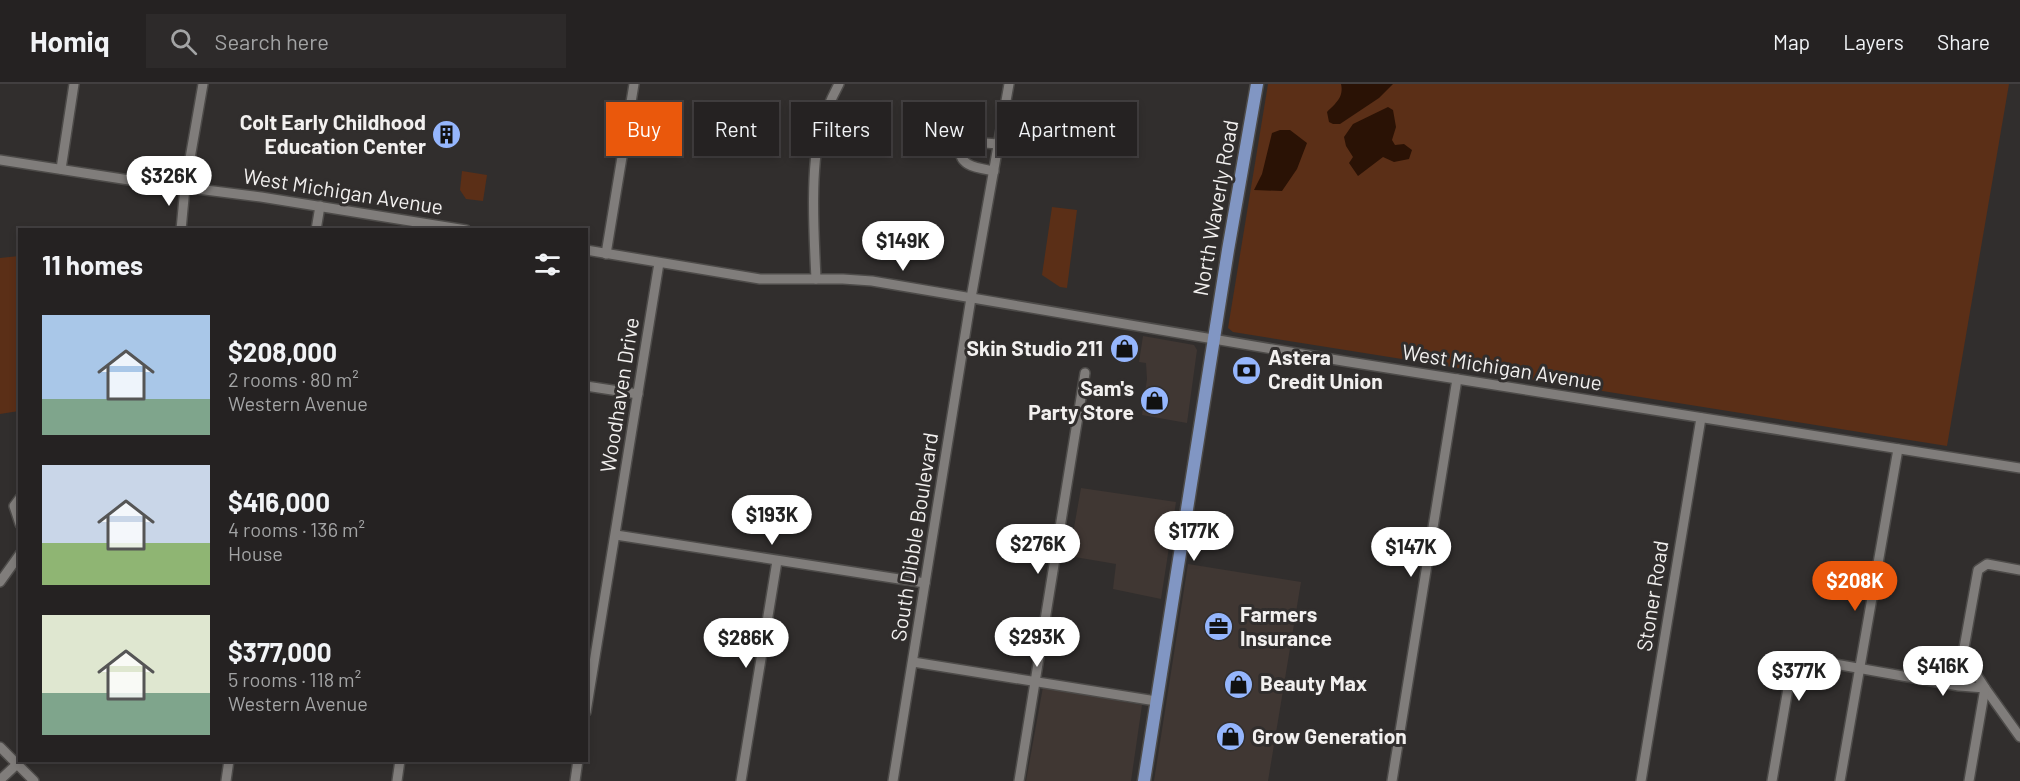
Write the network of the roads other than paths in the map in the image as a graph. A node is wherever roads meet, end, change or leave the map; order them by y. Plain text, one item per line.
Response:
1 (74, 84) edge
2 (202, 84) edge
3 (634, 84) edge
4 (839, 84) edge
5 (1009, 84) edge
6 (1257, 84) edge
7 (1006, 102) edge
8 (997, 144) edge
9 (997, 151) edge
10 (0, 160) edge
11 (61, 169) junction
12 (994, 171) junction
13 (185, 187) junction
14 (320, 206) junction
15 (181, 228) edge
16 (316, 228) edge
17 (454, 228) edge
18 (588, 250) edge
19 (606, 254) junction
20 (659, 263) junction
21 (816, 279) junction
22 (971, 298) junction
23 (1214, 339) junction
24 (1085, 373) dead end
25 (1457, 379) junction
26 (588, 386) edge
27 (638, 394) junction
28 (1701, 418) junction
29 (1898, 448) junction
30 (2020, 468) edge
31 (18, 501) edge
32 (18, 518) edge
33 (616, 535) junction
34 (18, 557) edge
35 (777, 561) junction
36 (2020, 570) edge
37 (0, 582) edge
38 (925, 583) junction
39 (913, 662) junction
40 (1859, 668) junction
41 (1035, 681) junction
42 (1985, 688) junction
43 (588, 700) edge
44 (1156, 701) junction
45 (2020, 737) edge
46 (0, 747) edge
47 (229, 762) edge
48 (400, 762) edge
49 (579, 762) edge
50 (16, 765) junction
51 (0, 780) edge
52 (34, 781) edge
53 (226, 781) edge
54 (397, 781) edge
55 (575, 781) edge
56 (741, 781) edge
57 (894, 781) edge
58 (1019, 781) edge
59 (1144, 781) edge
60 (1392, 781) edge
61 (1641, 781) edge
62 (1772, 781) edge
63 (1840, 781) edge
64 (1969, 781) edge

1 - 11 street
2 - 13 street
3 - 19 street
4 - 21 street
5 - 7 street, South Dibble Boulevard
6 - 23 main road, North Waverly Road
8 - 12 street
9 - 12 street, South Dibble Boulevard
10 - 11 street, West Michigan Avenue
11 - 13 street, West Michigan Avenue
12 - 22 street, South Dibble Boulevard
13 - 14 street, West Michigan Avenue
13 - 15 street
14 - 16 street
14 - 17 street, West Michigan Avenue
18 - 19 street, West Michigan Avenue
19 - 20 street, West Michigan Avenue
20 - 21 street, West Michigan Avenue
20 - 27 street, Woodhaven Drive
21 - 22 street, West Michigan Avenue
22 - 23 street, West Michigan Avenue
22 - 38 street, South Dibble Boulevard
23 - 25 street, West Michigan Avenue
23 - 44 main road, North Waverly Road
24 - 41 street
25 - 28 street, West Michigan Avenue
25 - 60 street
26 - 27 street
27 - 33 street, Woodhaven Drive
28 - 29 street, West Michigan Avenue
28 - 61 street, Stoner Road
29 - 30 street, West Michigan Avenue
29 - 40 street
31 - 32 street
33 - 35 street
33 - 43 street, Woodhaven Drive
34 - 37 street
35 - 38 street
35 - 56 street
36 - 42 street
38 - 39 street, South Dibble Boulevard
39 - 41 street
39 - 57 street, South Dibble Boulevard
40 - 42 street
40 - 62 street
40 - 63 street
41 - 44 street
41 - 58 street
42 - 45 street
42 - 64 street
44 - 59 main road, North Waverly Road
46 - 50 street
47 - 53 street
48 - 54 street
49 - 55 street
50 - 51 street
50 - 52 street

